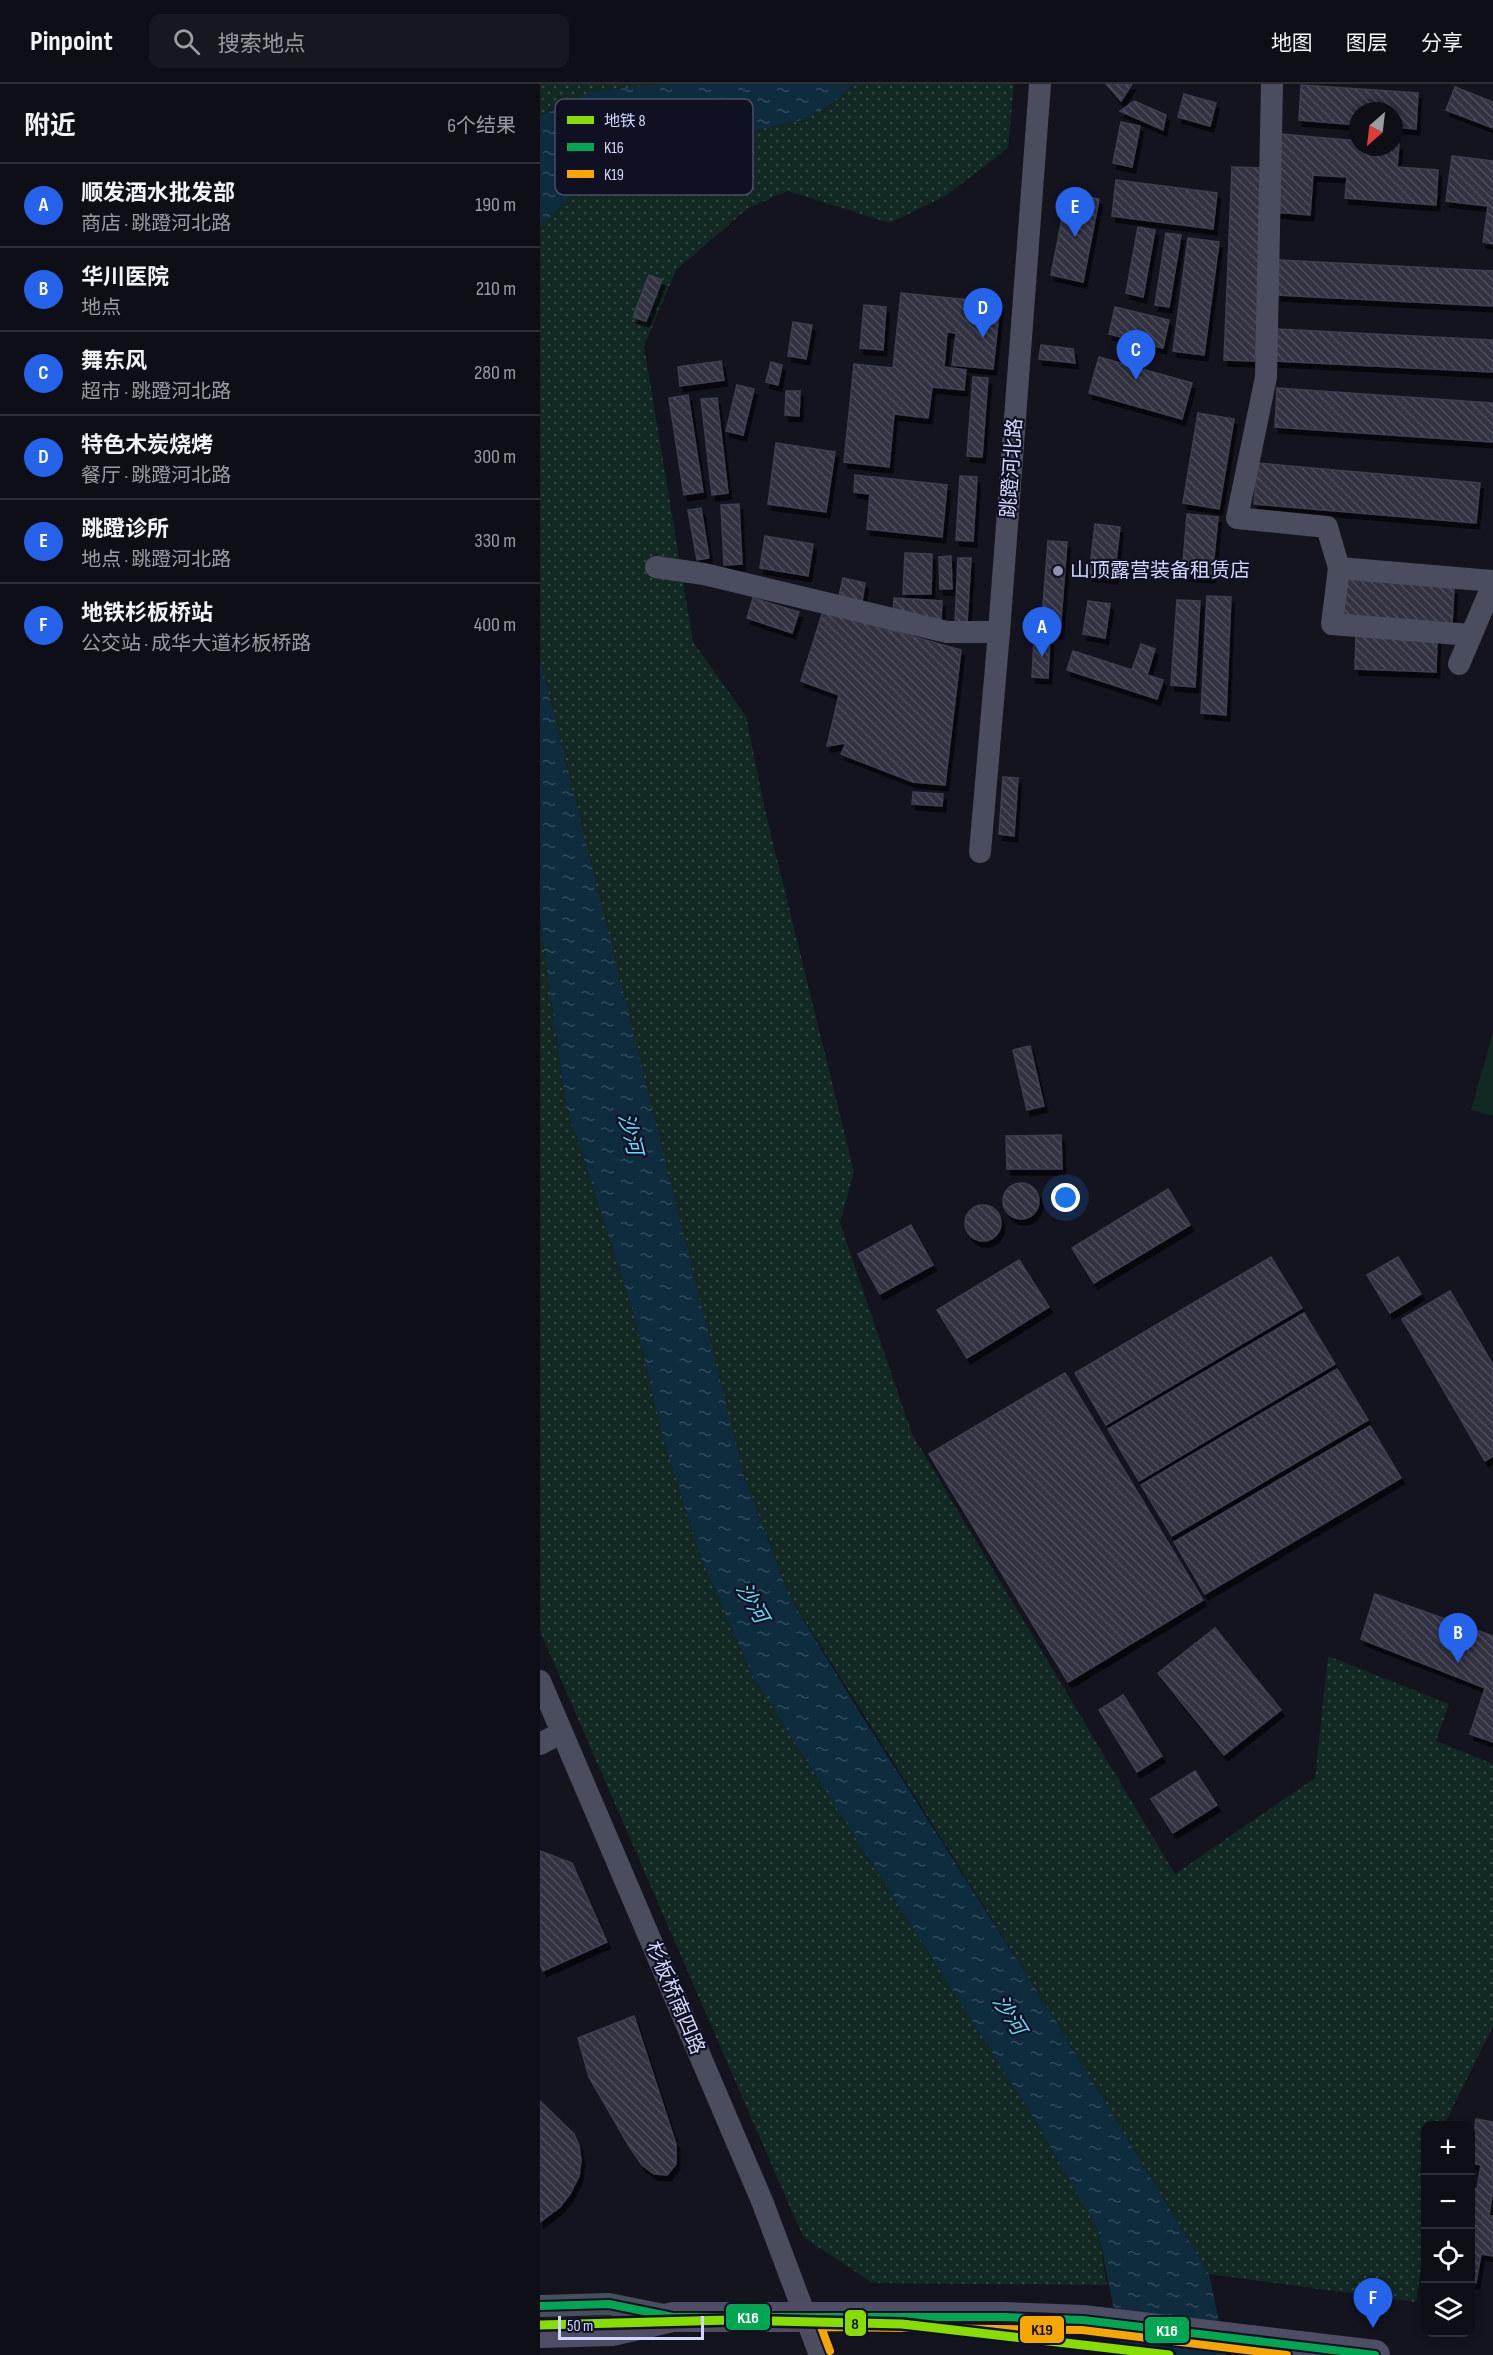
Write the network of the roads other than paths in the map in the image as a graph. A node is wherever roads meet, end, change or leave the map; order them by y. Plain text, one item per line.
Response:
1 (1040, 84) edge
2 (1272, 84) edge
3 (656, 567) dead end
4 (1339, 568) junction
5 (1493, 583) edge
6 (999, 632) junction
7 (1471, 635) junction
8 (1459, 664) dead end
9 (980, 852) dead end
10 (540, 1681) edge
11 (561, 1733) junction
12 (540, 1744) edge
13 (540, 2306) edge
14 (806, 2316) junction
15 (674, 2317) junction
16 (540, 2333) edge
17 (820, 2355) edge
18 (1375, 2355) edge

1 - 6 street, 跳蹬河北路
2 - 4 street
3 - 6 street
4 - 5 street
4 - 7 street
5 - 7 street
6 - 9 street, 跳蹬河北路
7 - 8 street
10 - 11 street, 杉板桥南四路
11 - 12 street
11 - 14 street, 杉板桥南四路
13 - 15 street
14 - 15 main road
14 - 17 street, 杉板桥南四路
14 - 18 main road
15 - 16 main road

